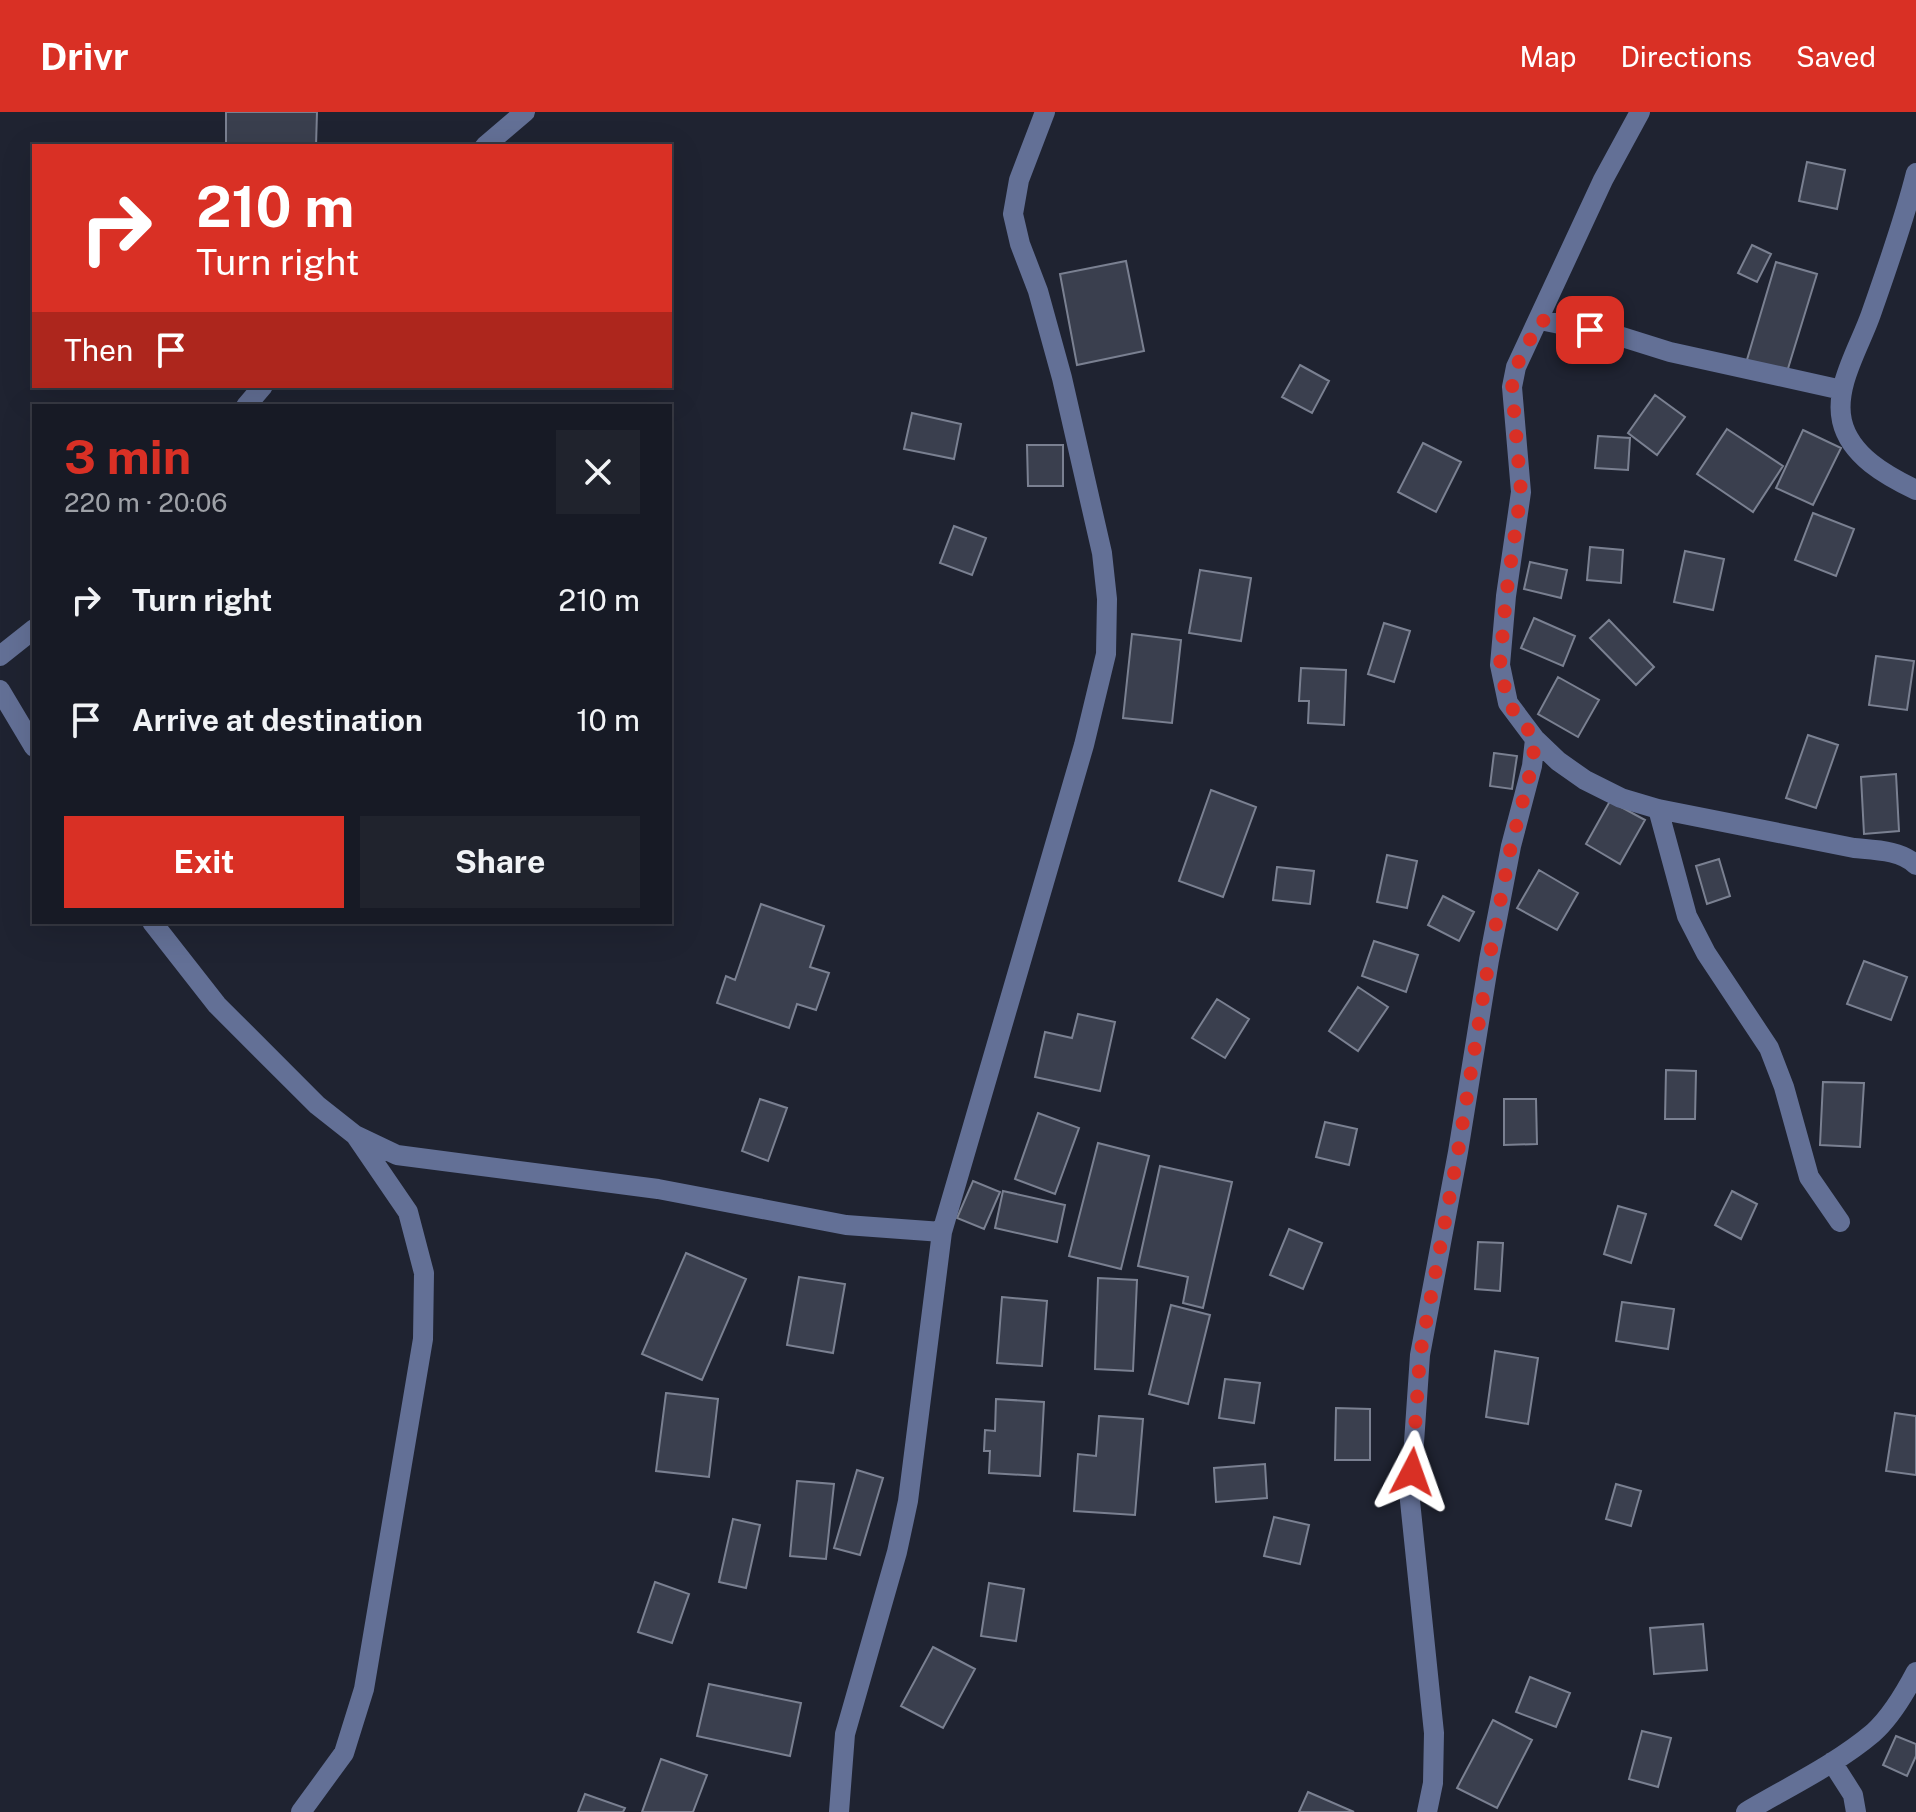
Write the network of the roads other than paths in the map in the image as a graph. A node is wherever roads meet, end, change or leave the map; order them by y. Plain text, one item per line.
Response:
1 (525, 112) edge
2 (1045, 112) edge
3 (1640, 112) edge
4 (487, 144) edge
5 (1916, 173) edge
6 (1540, 320) junction
7 (261, 388) edge
8 (1842, 390) junction
9 (248, 404) edge
10 (1916, 490) edge
11 (32, 631) edge
12 (0, 656) edge
13 (0, 690) edge
14 (1535, 739) junction
15 (32, 744) edge
16 (1658, 809) junction
17 (1916, 865) edge
18 (154, 924) edge
19 (355, 1135) junction
20 (1840, 1222) dead end
21 (942, 1232) junction
22 (1916, 1672) edge
23 (1832, 1762) junction
24 (301, 1812) edge
25 (839, 1812) edge
26 (1427, 1812) edge
27 (1746, 1812) edge
28 (1856, 1812) edge

1 - 4 street
2 - 21 street
3 - 6 street
5 - 8 street
6 - 8 street
6 - 14 street
7 - 9 street
8 - 10 street
11 - 12 street
13 - 15 street
14 - 16 street
14 - 26 street
16 - 17 street
16 - 20 street
18 - 19 street
19 - 21 street
19 - 24 street
21 - 25 street
22 - 23 street
23 - 27 street
23 - 28 street

